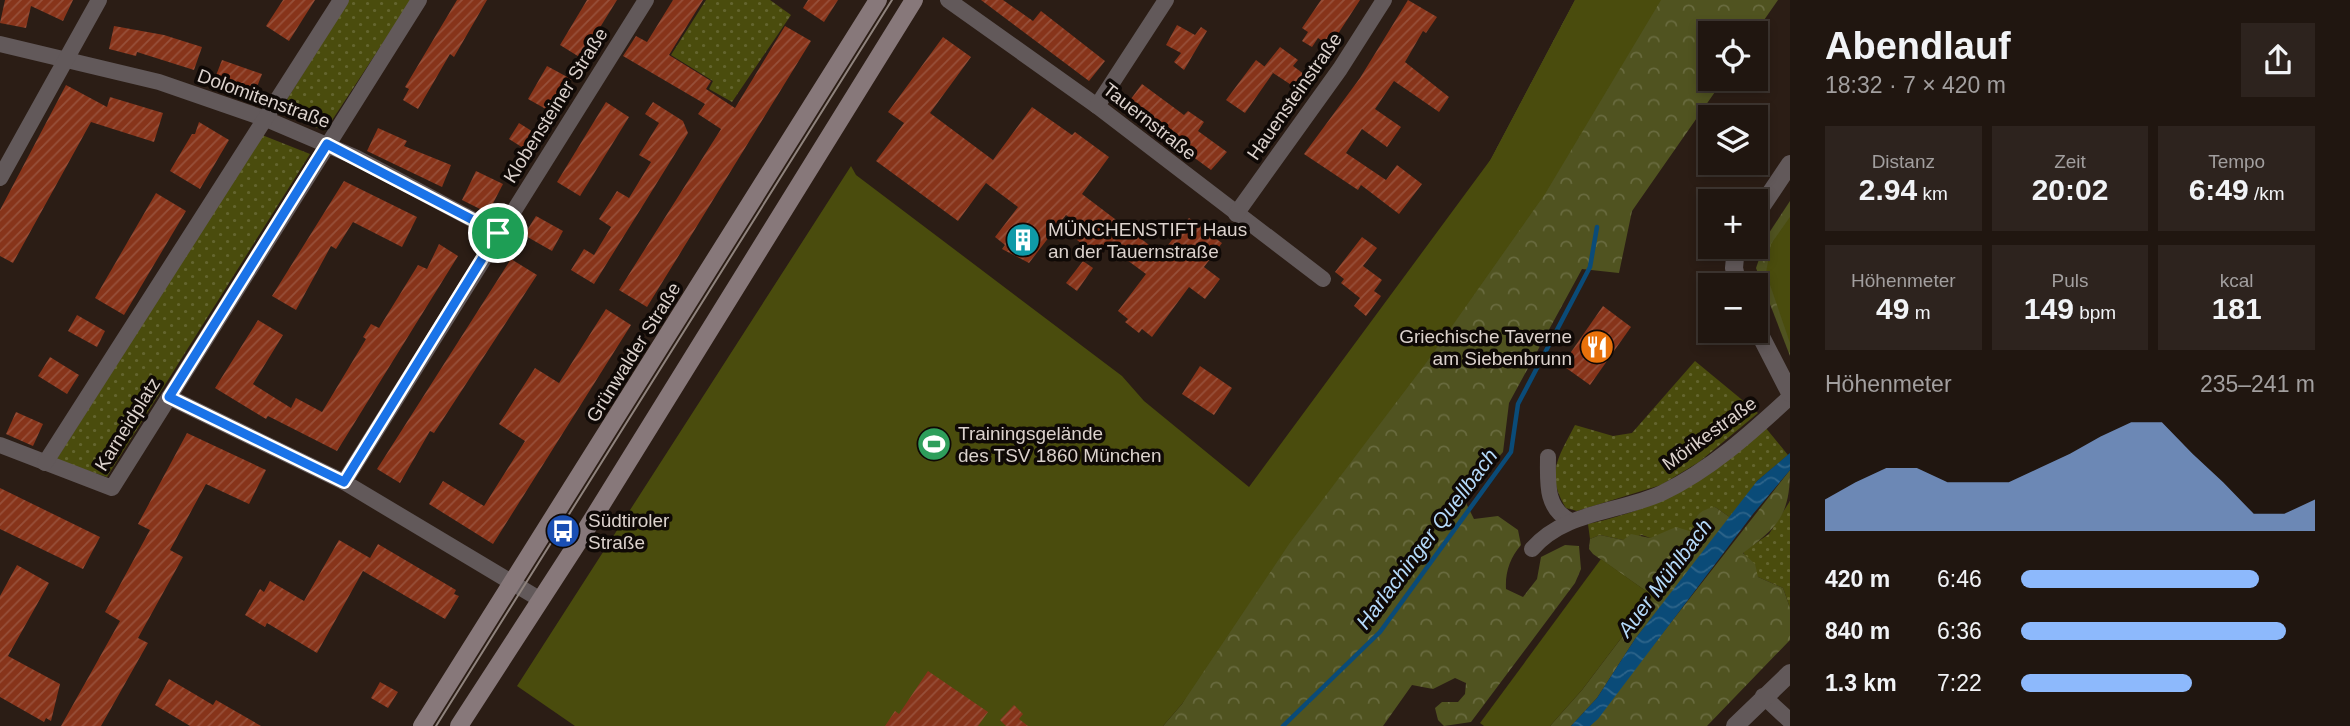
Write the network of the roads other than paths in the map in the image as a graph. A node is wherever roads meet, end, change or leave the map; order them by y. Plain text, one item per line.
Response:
1 (99, 0) edge
2 (341, 0) edge
3 (419, 0) edge
4 (646, 0) edge
5 (878, 0) edge
6 (914, 0) edge
7 (948, 0) edge
8 (1166, 0) edge
9 (1384, 0) edge
10 (0, 44) edge
11 (66, 60) junction
12 (1097, 106) junction
13 (265, 119) junction
14 (327, 144) junction
15 (1790, 163) edge
16 (0, 178) edge
17 (1768, 196) edge
18 (1236, 214) junction
19 (498, 233) junction
20 (1323, 279) dead end
21 (1764, 343) edge
22 (1790, 395) edge
23 (169, 397) junction
24 (0, 445) edge
25 (1548, 457) dead end
26 (45, 463) junction
27 (344, 482) junction
28 (1569, 520) junction
29 (1532, 549) dead end
30 (512, 581) junction
31 (541, 600) junction
32 (1790, 673) edge
33 (1763, 696) junction
34 (1790, 721) edge
35 (422, 726) edge
36 (459, 726) edge
37 (1735, 726) edge

1 - 11 street
2 - 13 street
3 - 14 street, Karneidplatz
4 - 19 street, Klobensteiner Straße
5 - 30 main road, Grünwalder Straße
6 - 31 main road
7 - 12 street, Tauernstraße
8 - 12 street
9 - 18 street, Hauensteinstraße
10 - 11 street, Dolomitenstraße
11 - 13 street, Dolomitenstraße
11 - 16 street
12 - 18 street, Tauernstraße
13 - 14 street, Dolomitenstraße
13 - 26 street
14 - 19 street, Dolomitenstraße
14 - 23 street, Karneidplatz
15 - 17 street
18 - 20 street, Tauernstraße
19 - 27 street, Klobensteiner Straße
21 - 22 street
22 - 28 street, Mörikestraße
23 - 26 street, Karneidplatz
23 - 27 street
24 - 26 street
25 - 28 street
27 - 30 street
28 - 29 street, Mörikestraße
30 - 31 street
30 - 35 main road, Grünwalder Straße
31 - 36 main road
32 - 33 street
33 - 34 street
33 - 37 street

